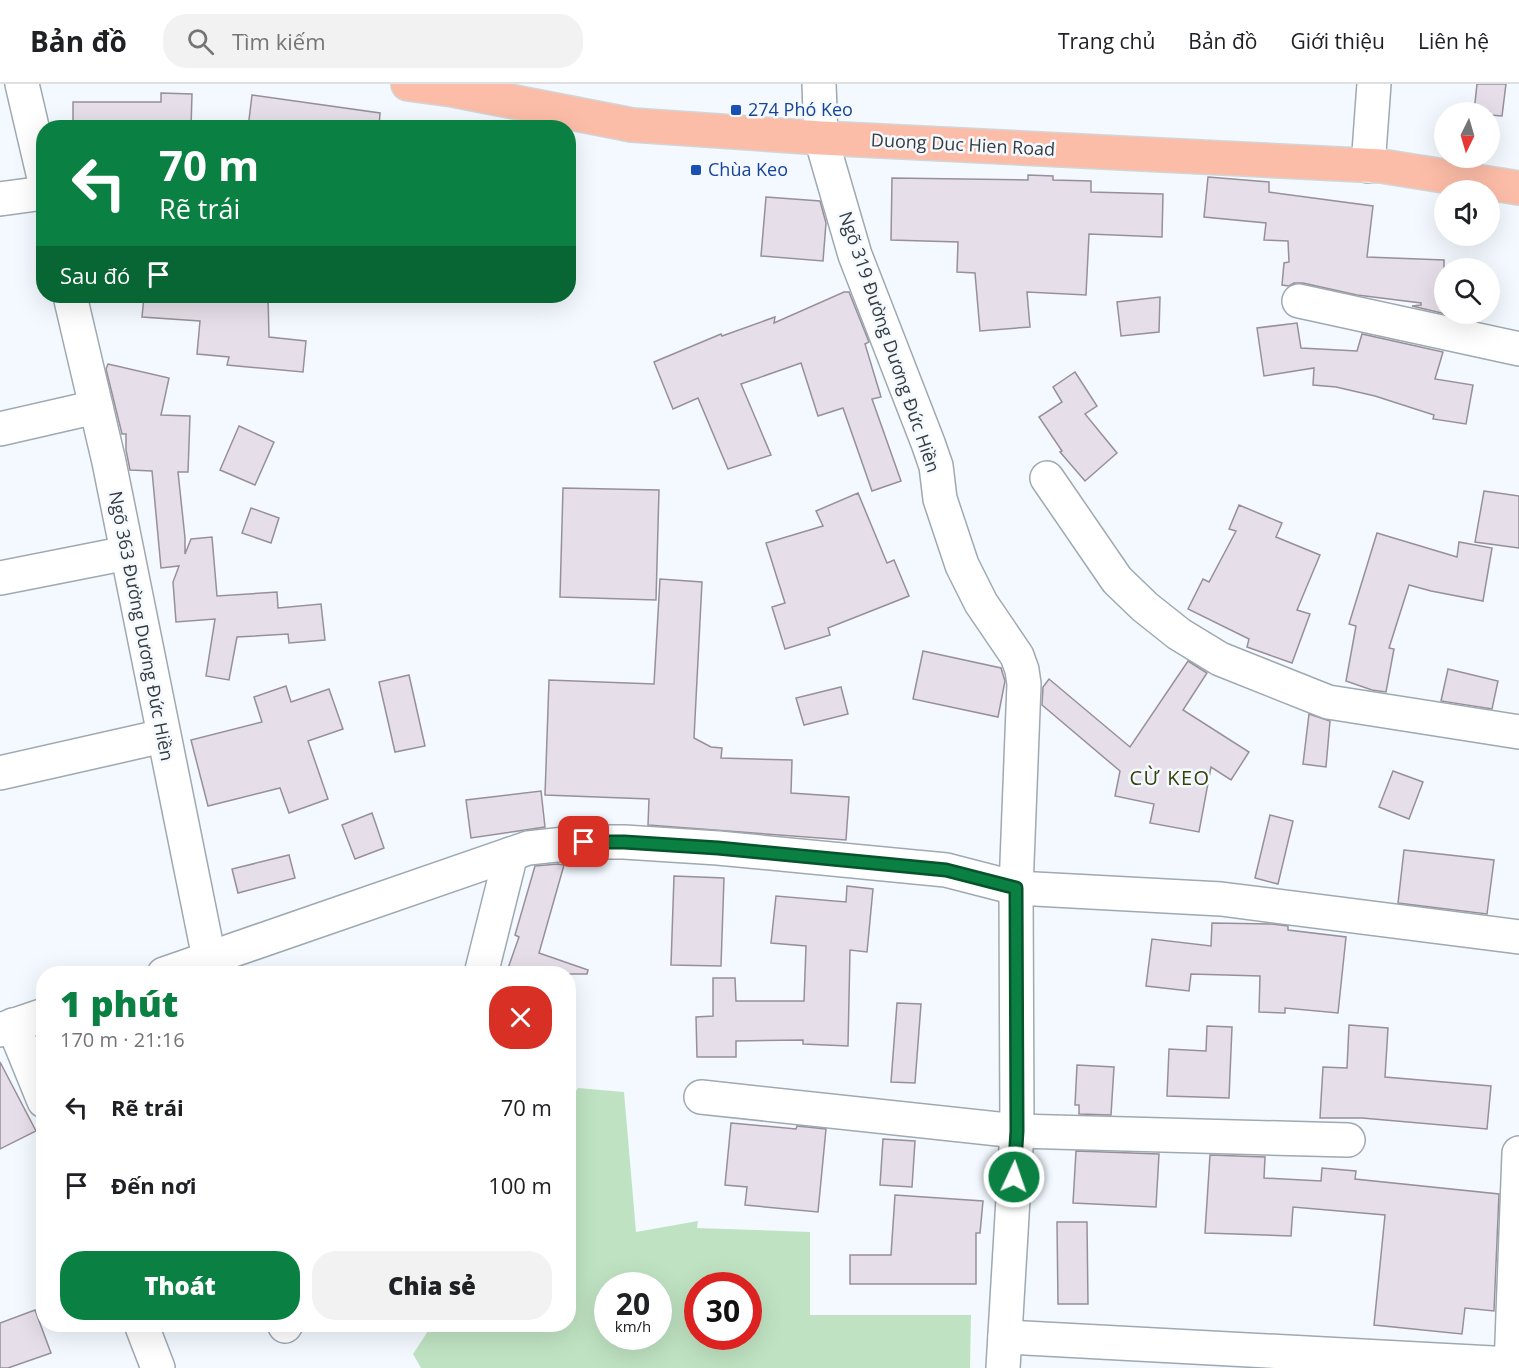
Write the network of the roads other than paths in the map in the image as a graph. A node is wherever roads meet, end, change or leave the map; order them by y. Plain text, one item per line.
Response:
1 (22, 84) edge
2 (408, 84) edge
3 (819, 84) edge
4 (1374, 84) edge
5 (821, 138) junction
6 (36, 144) edge
7 (1368, 166) junction
8 (1519, 188) edge
9 (36, 194) edge
10 (0, 199) edge
11 (1299, 301) dead end
12 (72, 303) edge
13 (1519, 349) edge
14 (96, 407) junction
15 (0, 429) edge
16 (1047, 478) dead end
17 (127, 553) junction
18 (0, 578) edge
19 (1519, 732) edge
20 (163, 736) junction
21 (0, 772) edge
22 (512, 854) junction
23 (1016, 888) junction
24 (1519, 938) edge
25 (209, 958) junction
26 (186, 966) edge
27 (483, 966) edge
28 (36, 1018) edge
29 (6, 1028) edge
30 (36, 1086) edge
31 (701, 1097) dead end
32 (1017, 1131) junction
33 (1348, 1140) dead end
34 (1519, 1153) edge
35 (144, 1332) edge
36 (1004, 1352) edge
37 (1511, 1366) edge
38 (158, 1368) edge

1 - 6 street
2 - 5 highway, Duong Duc Hien Road
3 - 5 street, Ngõ 319 Đường Dương Đức Hiền
4 - 7 street
5 - 7 highway, Duong Duc Hien Road
5 - 23 street, Ngõ 319 Đường Dương Đức Hiền
7 - 8 highway, Duong Duc Hien Road
9 - 10 street
11 - 13 street
12 - 14 street, Ngõ 363 Đường Dương Đức Hiền
14 - 15 street
14 - 17 street, Ngõ 363 Đường Dương Đức Hiền
16 - 19 street
17 - 18 street
17 - 20 street, Ngõ 363 Đường Dương Đức Hiền
20 - 21 street
20 - 25 street, Ngõ 363 Đường Dương Đức Hiền
22 - 23 street
22 - 25 street
22 - 27 street
23 - 24 street
23 - 32 street, Ngõ 319 Đường Dương Đức Hiền
25 - 26 street
28 - 29 street
29 - 30 street
31 - 32 street
32 - 33 street
32 - 36 street, Ngõ 319 Đường Dương Đức Hiền
34 - 37 street
35 - 38 street
36 - 37 street

